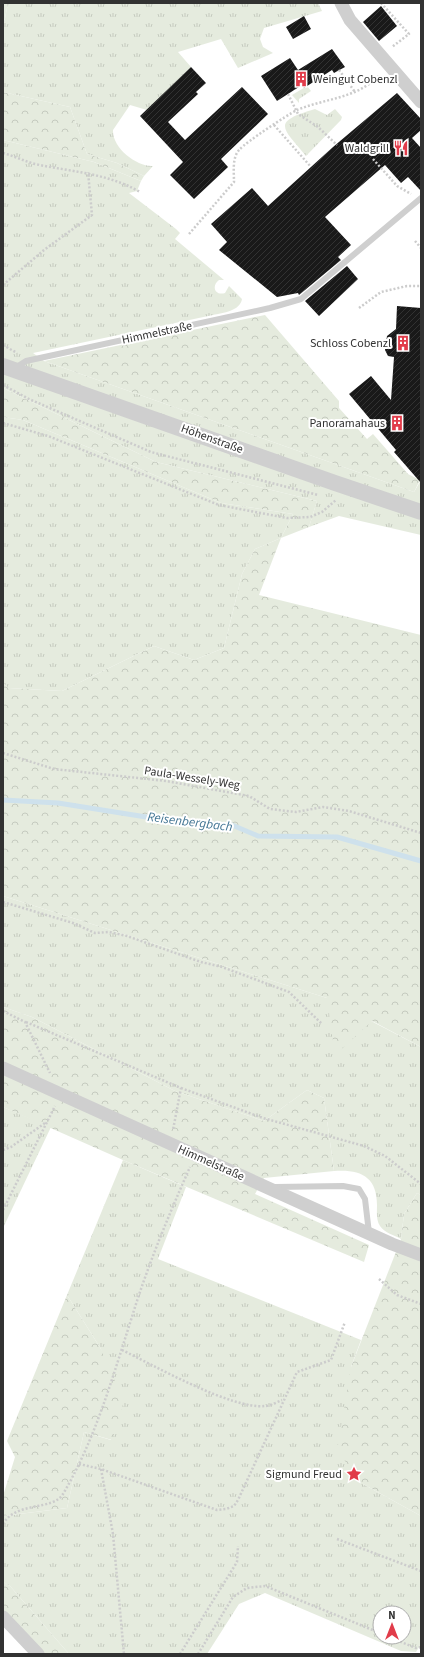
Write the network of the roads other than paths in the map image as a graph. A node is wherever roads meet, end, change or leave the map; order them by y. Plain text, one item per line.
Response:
1 (341, 3) edge
2 (421, 102) edge
3 (419, 200) edge
4 (13, 364) edge
5 (421, 512) edge
6 (3, 1068) edge
7 (268, 1188) junction
8 (369, 1233) junction
9 (421, 1255) edge
10 (3, 1617) edge
11 (38, 1654) edge

1 - 2 street
3 - 4 lane, Himmelstraße
4 - 5 street, Höhenstraße
6 - 7 street, Himmelstraße
7 - 8 street, Himmelstraße
7 - 8 lane
8 - 9 street, Himmelstraße
10 - 11 street

